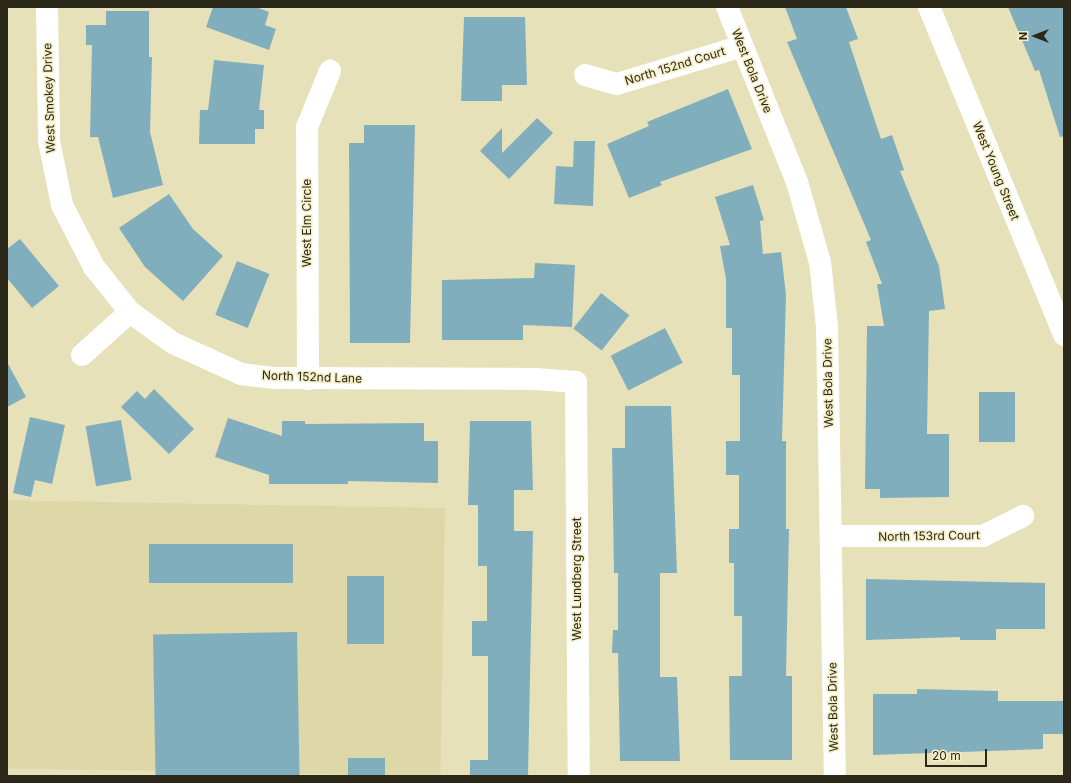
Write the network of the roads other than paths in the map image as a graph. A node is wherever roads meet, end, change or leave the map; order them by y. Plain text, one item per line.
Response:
1 (47, 7) edge
2 (727, 7) edge
3 (929, 7) edge
4 (742, 46) junction
5 (330, 71) dead end
6 (585, 75) dead end
7 (130, 312) junction
8 (1064, 335) edge
9 (82, 355) dead end
10 (308, 379) junction
11 (576, 382) joint
12 (1023, 516) dead end
13 (831, 536) junction
14 (579, 776) edge
15 (834, 776) edge

1 - 7 street, West Smokey Drive
2 - 4 street, West Bola Drive
3 - 8 street, West Young Street
4 - 6 street, North 152nd Court
4 - 13 street, West Bola Drive
5 - 10 street, West Elm Circle
7 - 9 street
7 - 10 street, North 152nd Lane
10 - 11 street, North 152nd Lane
11 - 14 street, West Lundberg Street
12 - 13 street, North 153rd Court
13 - 15 street, West Bola Drive

